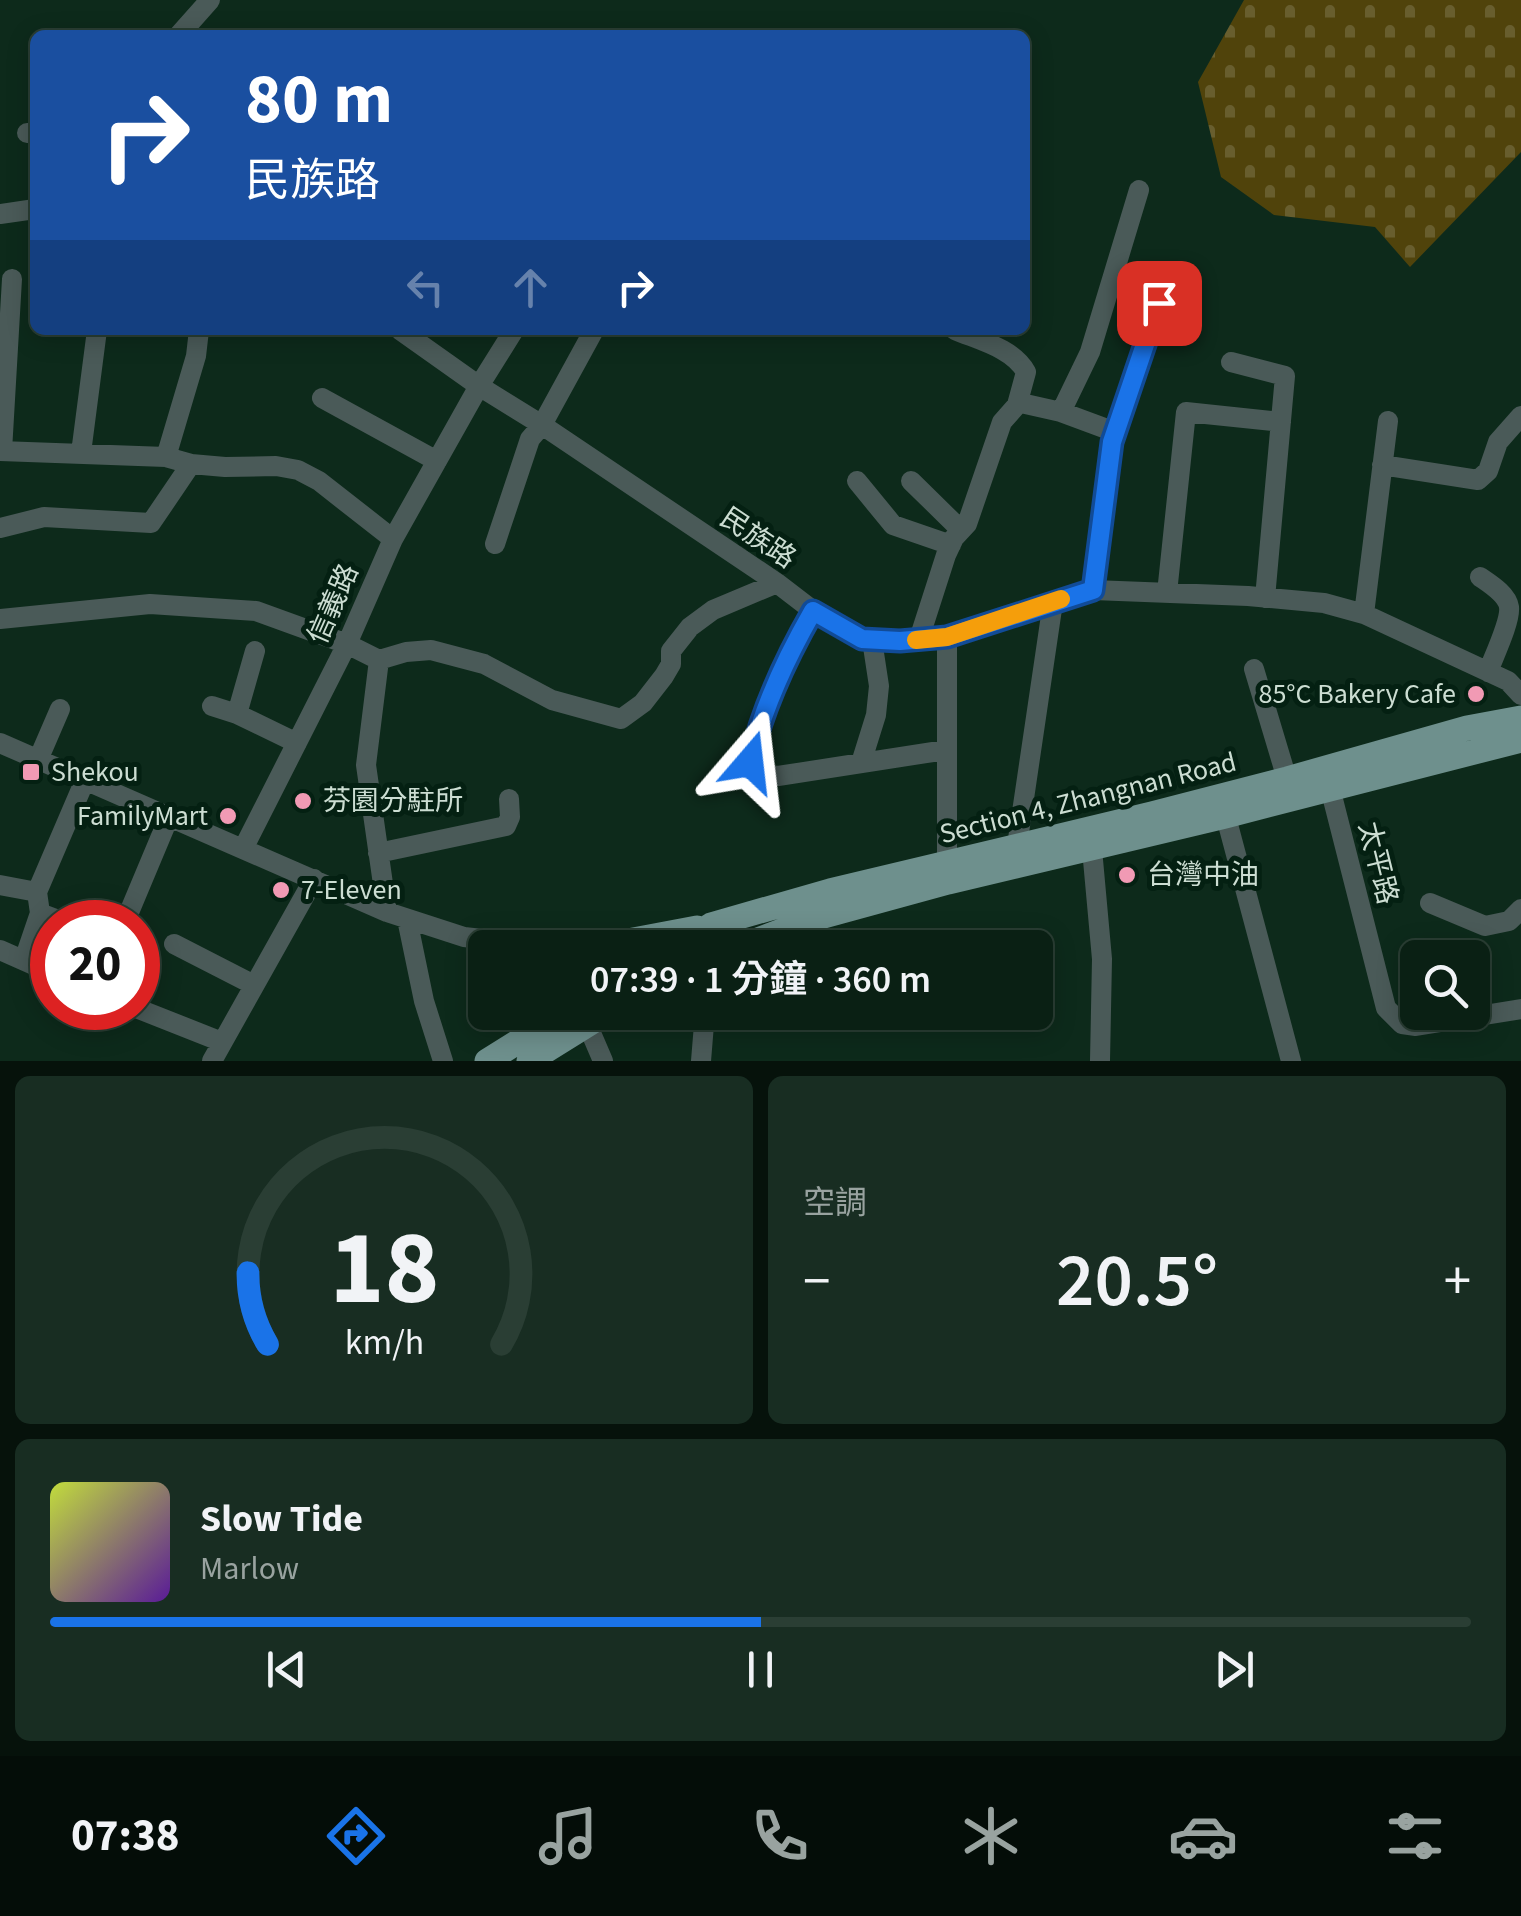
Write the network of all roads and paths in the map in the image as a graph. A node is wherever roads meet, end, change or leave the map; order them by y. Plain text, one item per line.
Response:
1 (205, 6) edge
2 (183, 30) edge
3 (198, 30) edge
4 (1139, 190) dead end
5 (30, 209) edge
6 (0, 214) edge
7 (1170, 271) dead end
8 (12, 279) dead end
9 (96, 335) edge
10 (198, 335) edge
11 (511, 335) edge
12 (591, 335) edge
13 (967, 335) edge
14 (425, 337) edge
15 (1231, 362) dead end
16 (479, 386) junction
17 (322, 398) dead end
18 (1017, 405) junction
19 (1061, 412) junction
20 (1521, 416) edge
21 (1388, 420) dead end
22 (1281, 422) junction
23 (542, 425) junction
24 (1115, 432) junction
25 (1, 451) edge
26 (81, 452) junction
27 (166, 457) junction
28 (437, 461) junction
29 (192, 464) junction
30 (1382, 466) junction
31 (856, 481) dead end
32 (911, 481) dead end
33 (0, 528) edge
34 (956, 538) junction
35 (393, 540) junction
36 (496, 544) dead end
37 (1480, 577) dead end
38 (777, 584) junction
39 (1093, 590) junction
40 (1167, 593) junction
41 (1265, 598) junction
42 (1053, 602) junction
43 (813, 611) junction
44 (1364, 614) junction
45 (0, 619) edge
46 (947, 637) junction
47 (919, 639) junction
48 (872, 640) junction
49 (346, 644) junction
50 (255, 651) dead end
51 (379, 660) junction
52 (1254, 669) dead end
53 (1488, 672) junction
54 (1521, 694) edge
55 (212, 706) dead end
56 (60, 709) dead end
57 (237, 714) junction
58 (1521, 718) edge
59 (1521, 740) edge
60 (0, 743) edge
61 (297, 743) junction
62 (946, 750) junction
63 (38, 760) junction
64 (860, 763) junction
65 (1328, 778) junction
66 (85, 780) junction
67 (1287, 780) junction
68 (508, 799) dead end
69 (1223, 806) junction
70 (169, 817) junction
71 (1090, 839) junction
72 (1017, 846) junction
73 (243, 849) junction
74 (378, 853) junction
75 (947, 873) junction
76 (314, 879) junction
77 (0, 885) edge
78 (34, 900) edge
79 (40, 900) edge
80 (134, 900) edge
81 (1430, 904) dead end
82 (1521, 909) edge
83 (397, 916) junction
84 (711, 925) junction
85 (685, 930) edge
86 (703, 930) edge
87 (784, 930) edge
88 (30, 937) edge
89 (468, 938) edge
90 (174, 944) dead end
91 (0, 950) edge
92 (24, 960) junction
93 (30, 963) edge
94 (254, 985) junction
95 (1521, 1009) edge
96 (160, 1017) edge
97 (555, 1030) edge
98 (568, 1030) edge
99 (591, 1030) edge
100 (704, 1030) edge
101 (222, 1042) junction
102 (212, 1061) edge
103 (443, 1061) edge
104 (487, 1061) edge
105 (529, 1061) edge
106 (603, 1061) edge
107 (701, 1061) edge
108 (1100, 1061) edge
109 (1291, 1061) edge

1 - 2 street
1 - 3 street
4 - 19 street
5 - 6 street
7 - 24 street
8 - 25 street
9 - 26 street
10 - 27 street
11 - 16 street, 信義路
12 - 23 street
13 - 18 street
14 - 16 street, 民族路
15 - 22 street
16 - 23 street, 民族路
16 - 28 street, 信義路
17 - 28 street
18 - 19 street
18 - 34 street
19 - 24 street
20 - 30 street
21 - 30 street
22 - 40 street
22 - 41 street
23 - 36 street
23 - 38 street, 民族路
24 - 39 street
25 - 26 street
26 - 27 street
27 - 29 street
28 - 35 street, 信義路
29 - 33 street
29 - 35 street
30 - 44 street
31 - 34 street
32 - 34 street
34 - 47 street
35 - 49 street, 信義路
37 - 53 street
38 - 43 street, 民族路
38 - 51 street
39 - 40 street, 民族路
39 - 42 street, 民族路
40 - 41 street, 民族路
41 - 44 street, 民族路
42 - 46 street, 民族路
42 - 72 street
43 - 48 street, 民族路
43 - 64 street
44 - 53 street, 民族路
45 - 49 street
46 - 47 street, 民族路
46 - 62 street
47 - 48 street, 民族路
48 - 64 street
49 - 51 street
49 - 61 street, 信義路
50 - 57 street
51 - 74 street
52 - 67 street
53 - 54 street, 民族路
55 - 57 street
56 - 63 street
57 - 61 street
58 - 65 main road, Section 4, Zhangnan Road
59 - 65 main road, Section 4, Zhangnan Road
60 - 63 street
61 - 73 street, 信義路
62 - 64 street
62 - 75 street
63 - 66 street
65 - 67 main road, Section 4, Zhangnan Road
65 - 69 main road, Section 4, Zhangnan Road
65 - 95 street, 太平路
66 - 70 street
66 - 79 street
67 - 69 main road, Section 4, Zhangnan Road
68 - 74 street
69 - 71 main road, Section 4, Zhangnan Road
69 - 109 street
70 - 73 street
70 - 80 street
71 - 72 main road, Section 4, Zhangnan Road
71 - 75 main road, Section 4, Zhangnan Road
71 - 108 street
72 - 75 main road, Section 4, Zhangnan Road
73 - 76 street
74 - 83 street
75 - 84 main road, Section 4, Zhangnan Road
75 - 87 main road, Section 4, Zhangnan Road
76 - 83 street
76 - 94 street
77 - 78 street
81 - 82 street
83 - 89 street
83 - 103 street
84 - 85 main road
84 - 86 main road, Section 4, Zhangnan Road
88 - 92 street
90 - 94 street
91 - 92 street
92 - 93 street
94 - 101 street
96 - 101 street
97 - 104 main road
98 - 105 main road
99 - 106 street
100 - 107 street
101 - 102 street

